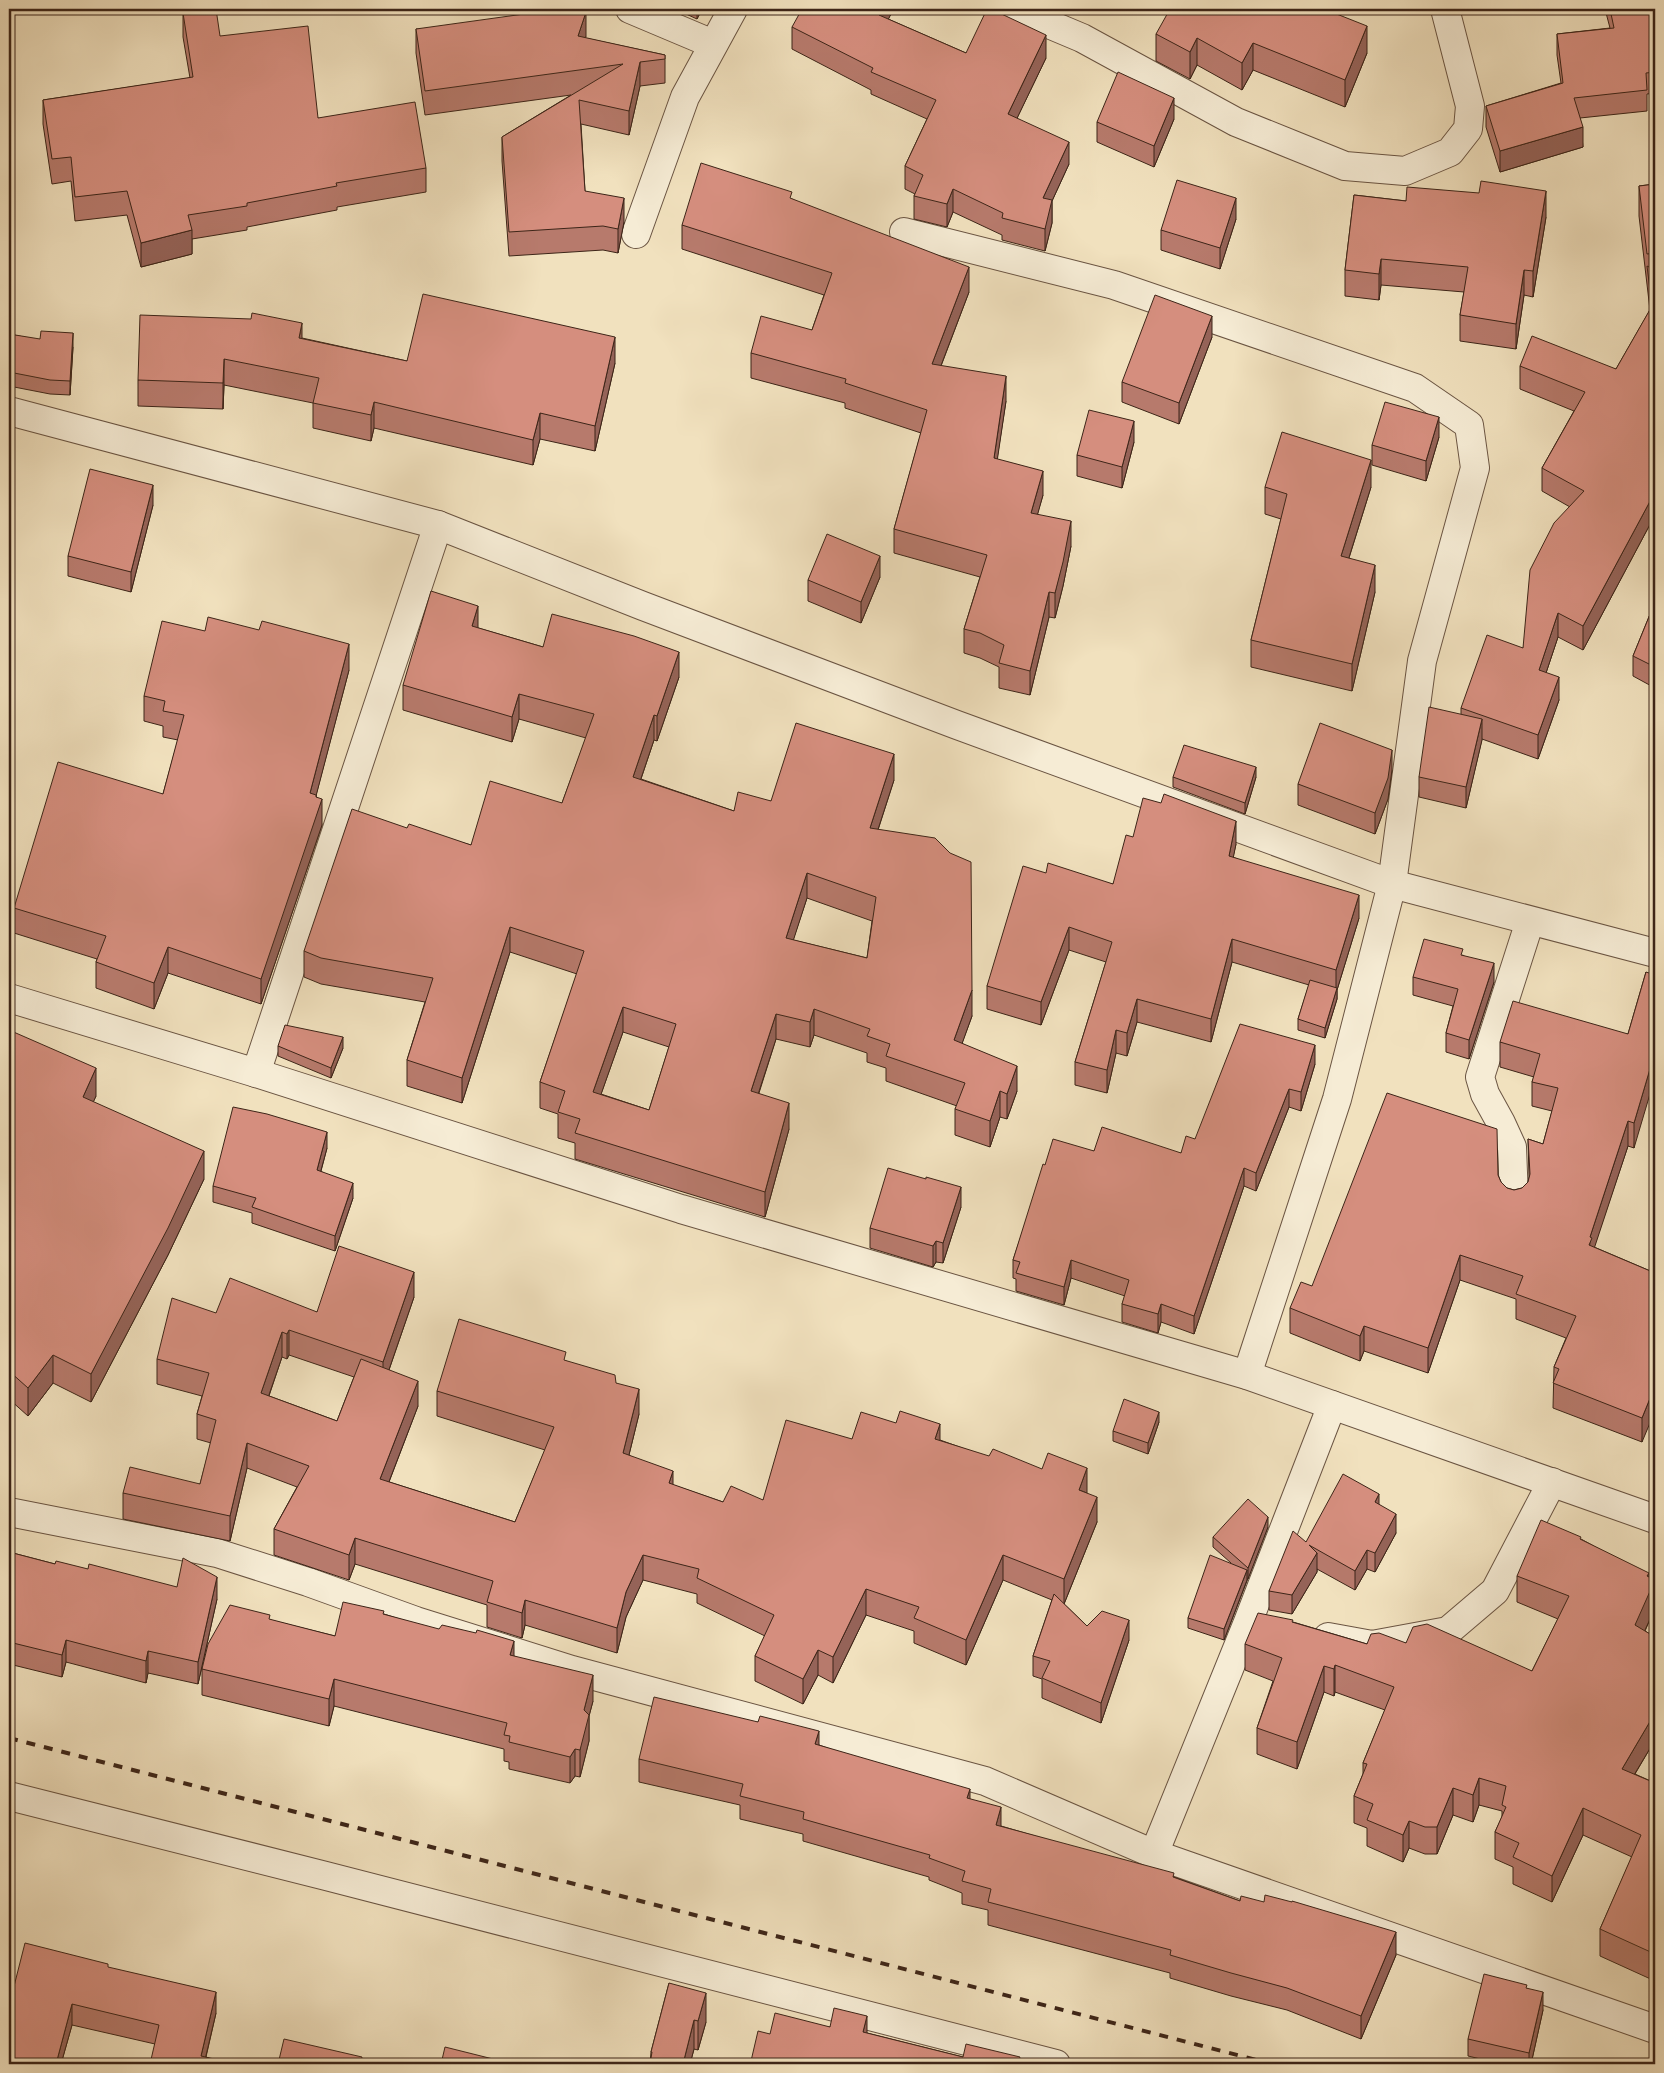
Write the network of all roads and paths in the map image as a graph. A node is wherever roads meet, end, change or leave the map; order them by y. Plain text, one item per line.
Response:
1 (630, 9) edge
2 (733, 9) edge
3 (1013, 9) edge
4 (1446, 9) edge
5 (713, 44) junction
6 (904, 232) dead end
7 (636, 234) dead end
8 (9, 411) edge
9 (438, 525) junction
10 (1392, 884) junction
11 (1530, 920) junction
12 (1655, 953) edge
13 (9, 998) edge
14 (256, 1073) junction
15 (1514, 1199) edge
16 (1247, 1375) junction
17 (1332, 1405) junction
18 (1552, 1482) junction
19 (9, 1512) edge
20 (1655, 1519) edge
21 (1248, 1622) junction
22 (1276, 1627) edge
23 (1305, 1633) edge
24 (9, 1796) edge
25 (1154, 1854) junction
26 (1655, 2029) edge
27 (1056, 2064) edge

1 - 5 street
2 - 5 street
3 - 4 street
5 - 7 street
6 - 10 street
8 - 9 street
9 - 10 street
9 - 14 street
10 - 11 street
10 - 16 street
11 - 12 street
11 - 15 street
13 - 14 street
14 - 16 street
16 - 17 street
17 - 18 street
17 - 21 street
18 - 20 street
18 - 23 street
19 - 25 street
21 - 22 street
21 - 25 street
24 - 27 street
25 - 26 street

